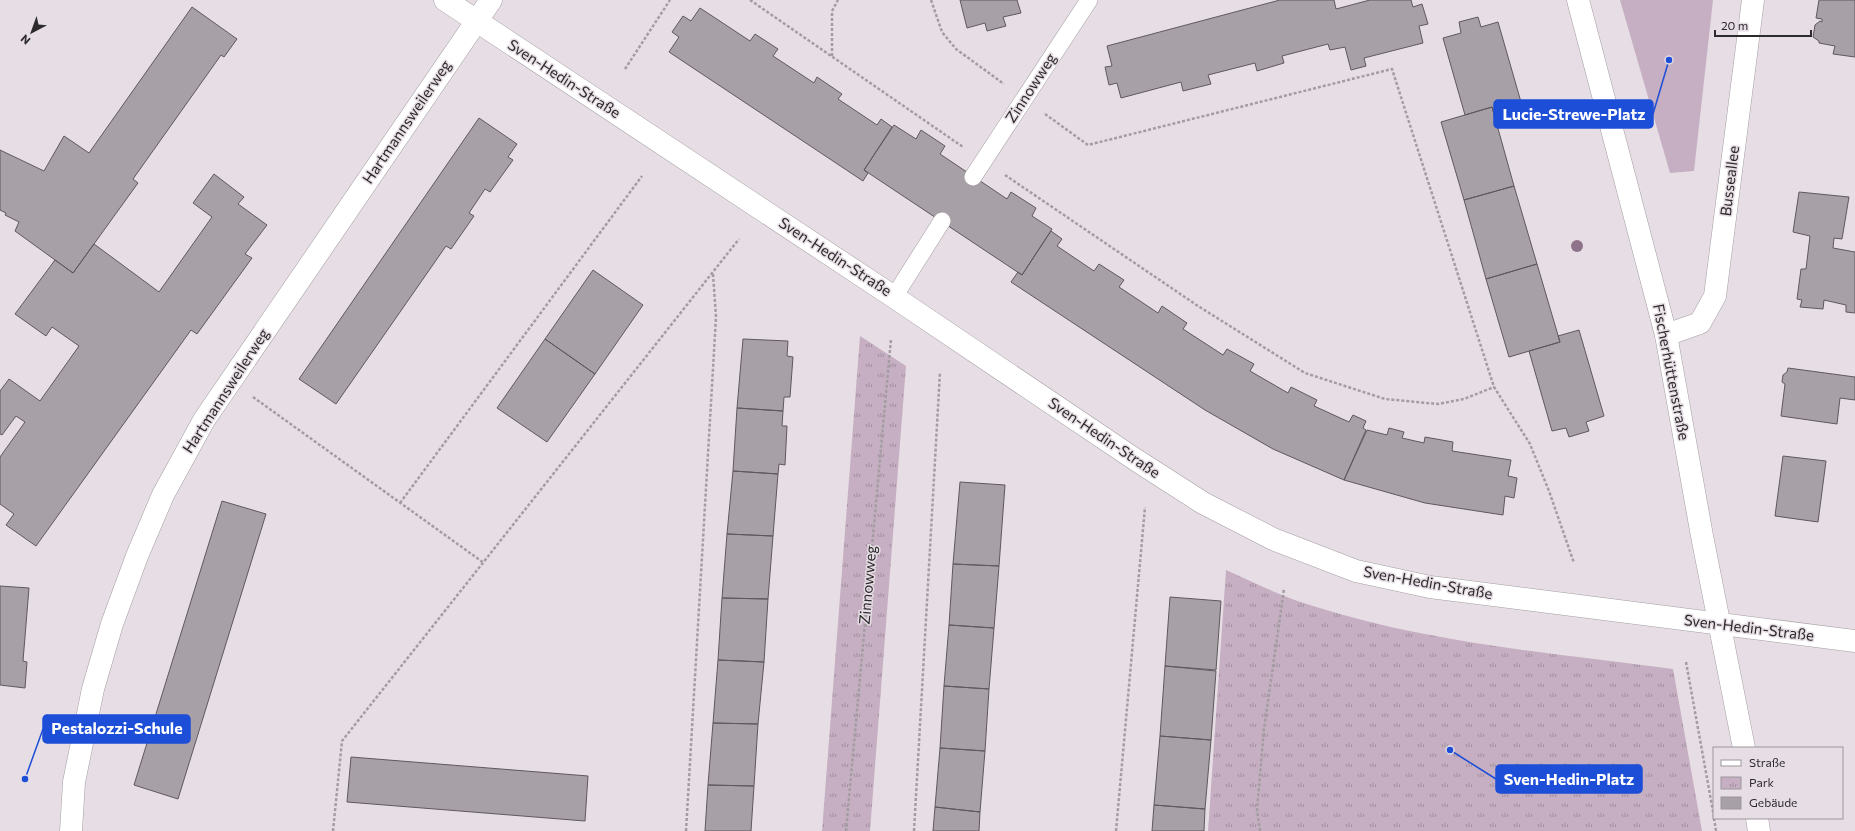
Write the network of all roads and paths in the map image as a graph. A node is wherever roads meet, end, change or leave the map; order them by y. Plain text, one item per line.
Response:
1 (446, 0) edge
2 (491, 0) edge
3 (670, 0) edge
4 (750, 0) edge
5 (838, 0) edge
6 (931, 0) edge
7 (1089, 0) edge
8 (1578, 0) edge
9 (1753, 0) edge
10 (476, 21) junction
11 (832, 56) junction
12 (624, 68) dead end
13 (1024, 99) junction
14 (983, 161) junction
15 (642, 176) dead end
16 (973, 177) dead end
17 (942, 221) dead end
18 (739, 239) dead end
19 (713, 274) junction
20 (894, 297) junction
21 (1666, 335) junction
22 (891, 339) dead end
23 (940, 372) dead end
24 (1494, 387) junction
25 (251, 395) dead end
26 (400, 503) junction
27 (1145, 507) dead end
28 (484, 563) junction
29 (1574, 563) dead end
30 (1284, 589) dead end
31 (1720, 624) junction
32 (1855, 641) edge
33 (1686, 662) dead end
34 (1744, 747) edge
35 (1713, 812) edge
36 (1714, 819) edge
37 (1756, 819) edge
38 (71, 831) edge
39 (333, 831) edge
40 (686, 831) edge
41 (846, 831) edge
42 (914, 831) edge
43 (1116, 831) edge
44 (1260, 831) edge
45 (1716, 831) edge
46 (1759, 831) edge

1 - 10 street, Sven-Hedin-Straße
2 - 10 street, Hartmannsweilerweg
3 - 12 path
4 - 11 path
5 - 11 path
6 - 13 path
7 - 13 lane, Zinnowweg
8 - 21 street, Fischerhüttenstraße
9 - 21 street, Busseallee
10 - 20 street, Sven-Hedin-Straße
10 - 38 street, Hartmannsweilerweg
11 - 14 path
13 - 14 lane, Zinnowweg
13 - 24 path
14 - 16 lane, Zinnowweg
14 - 24 path
15 - 26 path
17 - 20 lane
18 - 19 path
19 - 28 path
19 - 40 path
20 - 31 street, Sven-Hedin-Straße
21 - 31 street, Fischerhüttenstraße
22 - 41 path, Zinnowweg
23 - 42 path
24 - 29 path
25 - 26 path
26 - 28 path
27 - 43 path
28 - 39 path
30 - 44 path
31 - 32 street, Sven-Hedin-Straße
31 - 34 street, Fischerhüttenstraße
33 - 35 path
36 - 45 path
37 - 46 street

